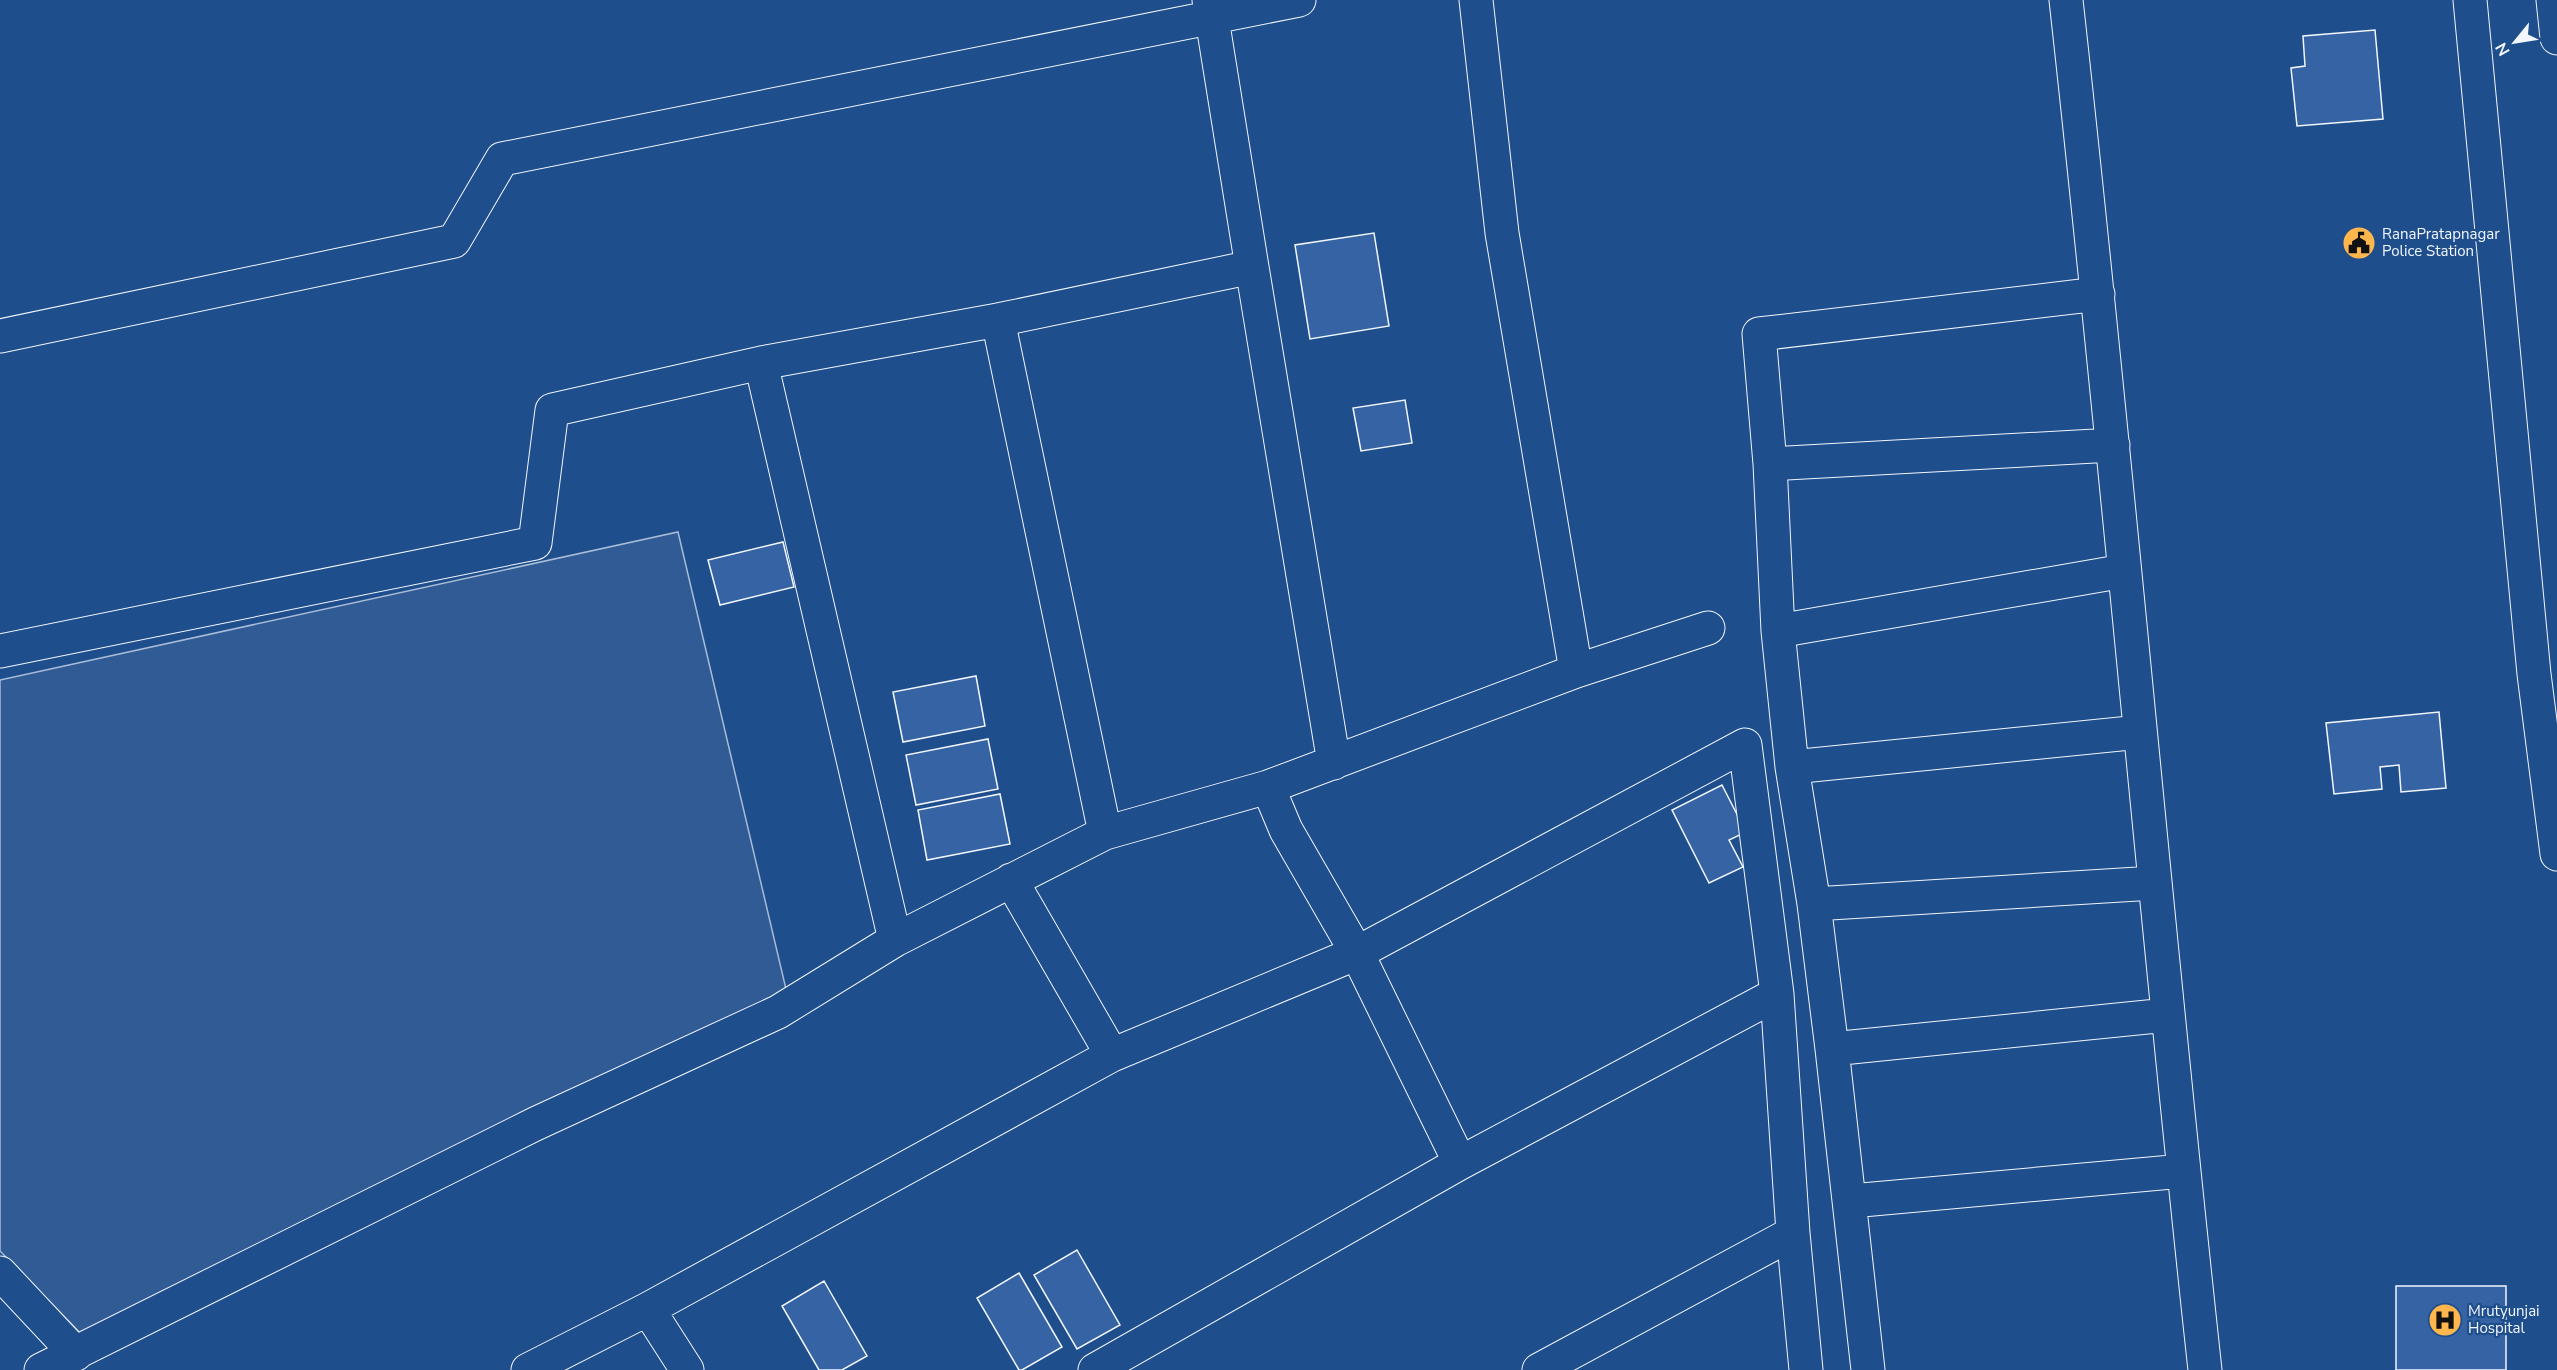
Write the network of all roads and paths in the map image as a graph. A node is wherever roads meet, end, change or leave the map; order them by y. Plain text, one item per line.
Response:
1 (1299, 0) edge
2 (1476, 0) edge
3 (2066, 0) edge
4 (2470, 0) edge
5 (2553, 0) edge
6 (1210, 9) edge
7 (2557, 38) edge
8 (1252, 267) junction
9 (2098, 294) junction
10 (998, 320) junction
11 (0, 336) edge
12 (761, 363) junction
13 (2113, 445) junction
14 (1770, 464) junction
15 (2124, 571) junction
16 (1708, 628) dead end
17 (1778, 631) junction
18 (0, 651) edge
19 (1576, 671) junction
20 (2140, 732) junction
21 (1334, 763) junction
22 (1792, 767) junction
23 (1268, 787) junction
24 (1105, 833) junction
25 (2557, 854) edge
26 (1011, 880) junction
27 (2154, 884) junction
28 (1814, 904) junction
29 (895, 940) junction
30 (1357, 953) junction
31 (1777, 994) junction
32 (2167, 1016) junction
33 (1832, 1049) junction
34 (1112, 1055) junction
35 (1460, 1163) junction
36 (2183, 1171) junction
37 (1851, 1201) junction
38 (1793, 1233) junction
39 (0, 1273) edge
40 (648, 1308) junction
41 (76, 1354) junction
42 (41, 1370) edge
43 (528, 1370) edge
44 (687, 1370) edge
45 (1095, 1370) edge
46 (1539, 1370) edge
47 (1806, 1370) edge
48 (1868, 1370) edge
49 (2205, 1370) edge

1 - 6 street
2 - 19 street
3 - 9 street
4 - 25 street
5 - 7 street
6 - 8 street
6 - 11 street
8 - 10 street
8 - 21 street
9 - 13 street
9 - 14 street
10 - 12 street
10 - 24 street
12 - 18 street
12 - 29 street
13 - 14 street
13 - 15 street
14 - 17 street
15 - 17 street
15 - 20 street
16 - 19 street
17 - 22 street
19 - 21 street
20 - 22 street
20 - 27 street
21 - 23 street
22 - 28 street
23 - 24 street
23 - 30 street
24 - 26 street
26 - 29 street
26 - 34 street
27 - 28 street
27 - 32 street
28 - 33 street
29 - 41 street
30 - 31 street
30 - 34 street
30 - 35 street
31 - 35 street
31 - 38 street
32 - 33 street
32 - 36 street
33 - 37 street
34 - 40 street
35 - 45 street
36 - 37 street
36 - 49 street
37 - 48 street
38 - 46 street
38 - 47 street
39 - 41 street
40 - 43 street
40 - 44 street
41 - 42 street

